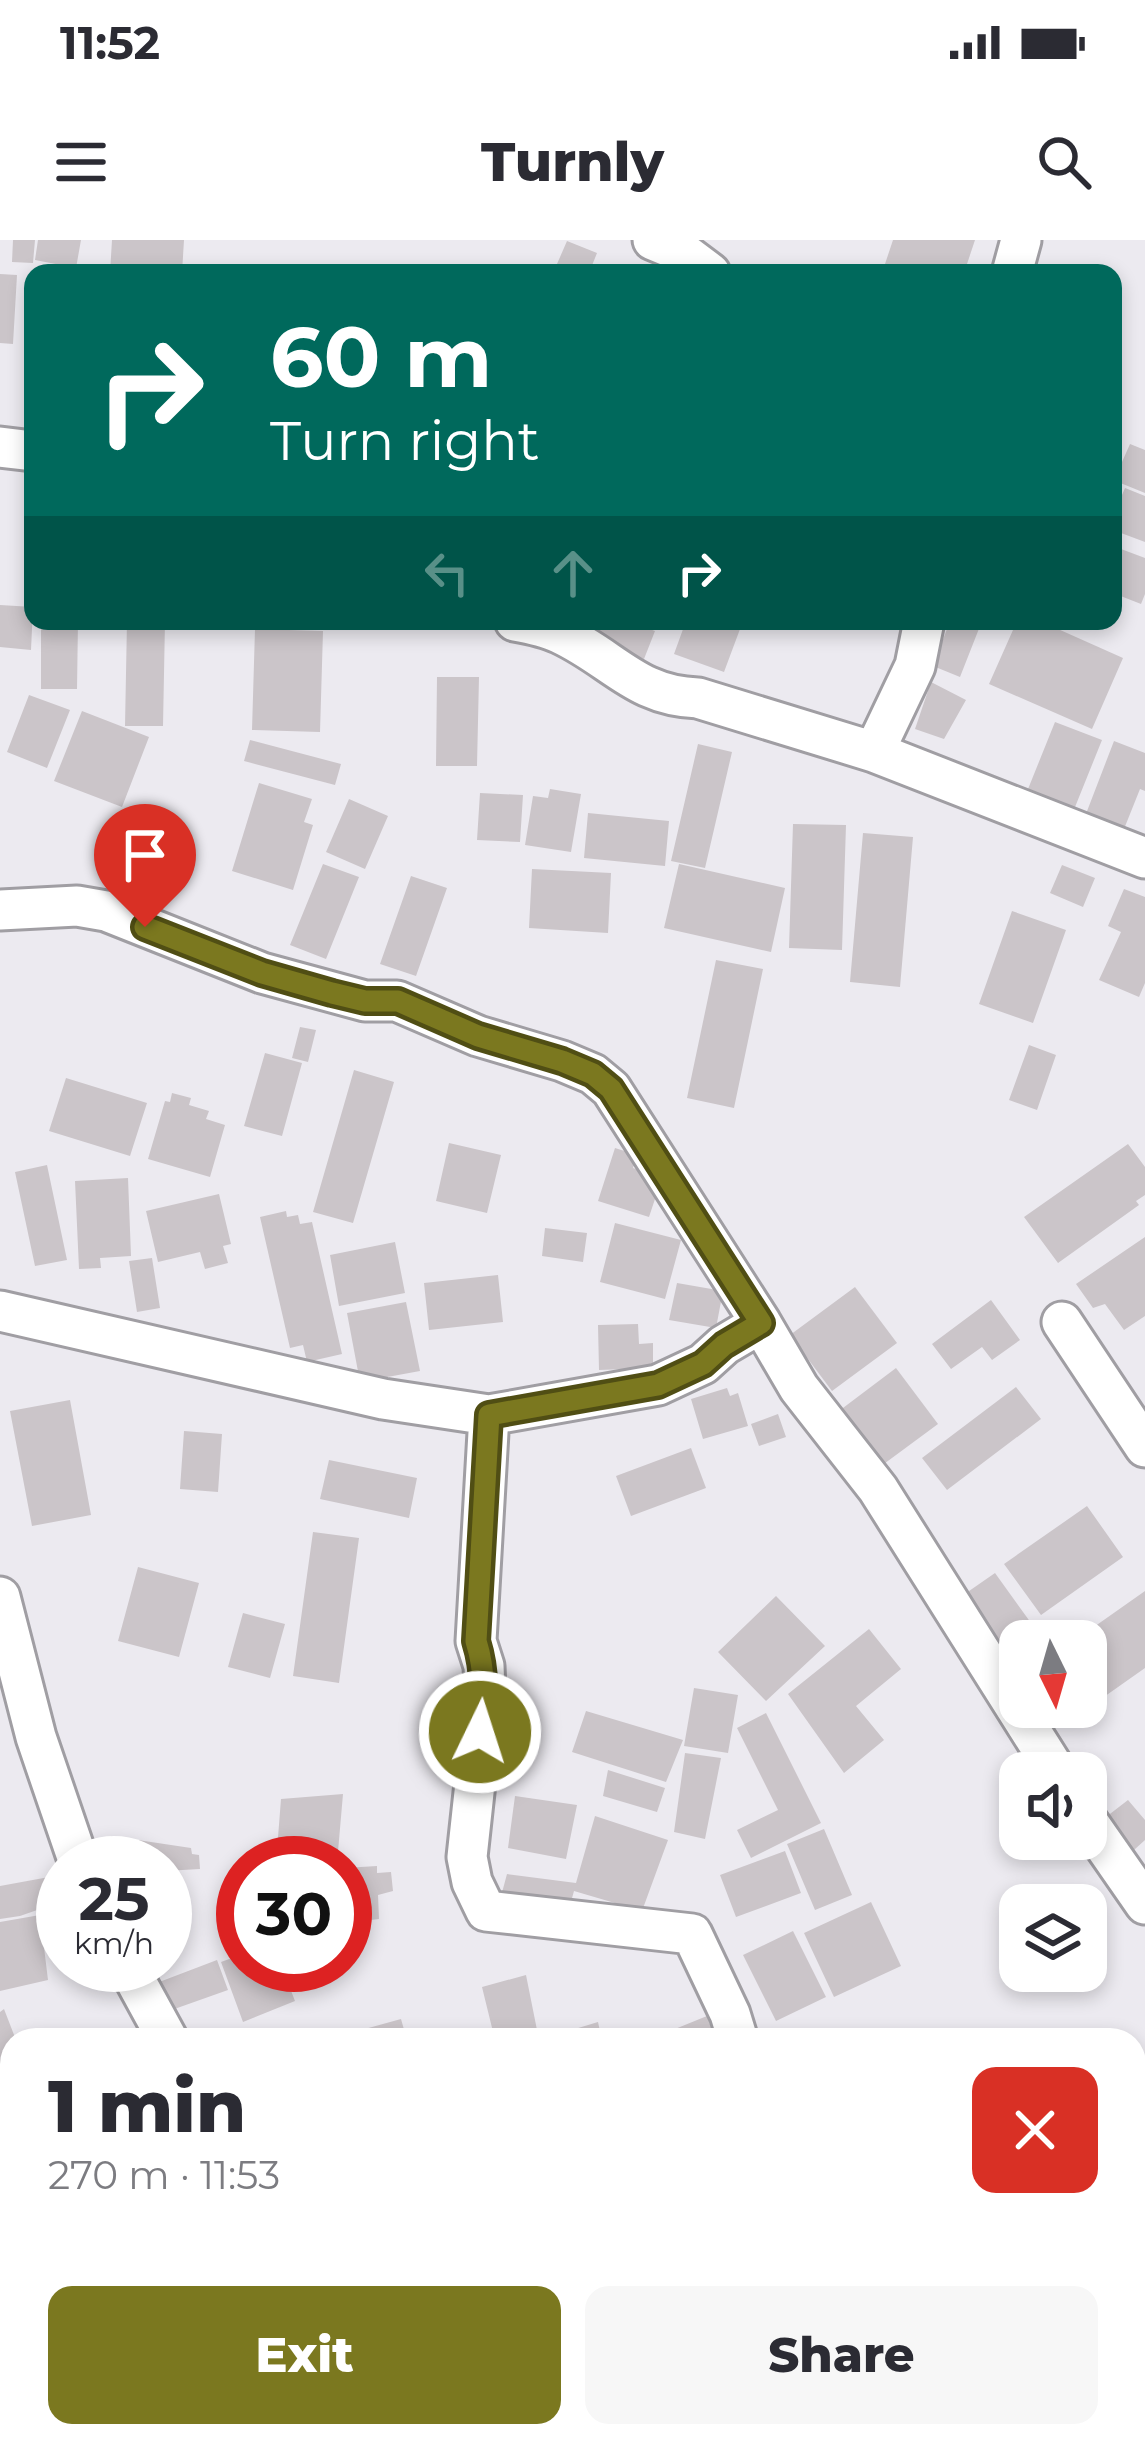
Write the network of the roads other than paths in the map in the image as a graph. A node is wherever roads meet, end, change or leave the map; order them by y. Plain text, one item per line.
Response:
1 (653, 240) edge
2 (698, 264) edge
3 (552, 630) edge
4 (922, 630) edge
5 (874, 752) junction
6 (1145, 858) edge
7 (0, 910) edge
8 (0, 1311) edge
9 (1062, 1322) dead end
10 (761, 1323) junction
11 (489, 1415) junction
12 (1145, 1447) edge
13 (0, 1597) edge
14 (1044, 1752) edge
15 (70, 1836) edge
16 (1107, 1849) edge
17 (1145, 1904) edge
18 (142, 1992) edge
19 (161, 2028) edge
20 (734, 2028) edge

1 - 2 street
3 - 5 street
4 - 5 street
5 - 6 street
7 - 10 street
8 - 11 street
9 - 12 street
10 - 11 street
10 - 14 street
11 - 20 street
13 - 15 street
16 - 17 street
18 - 19 street

